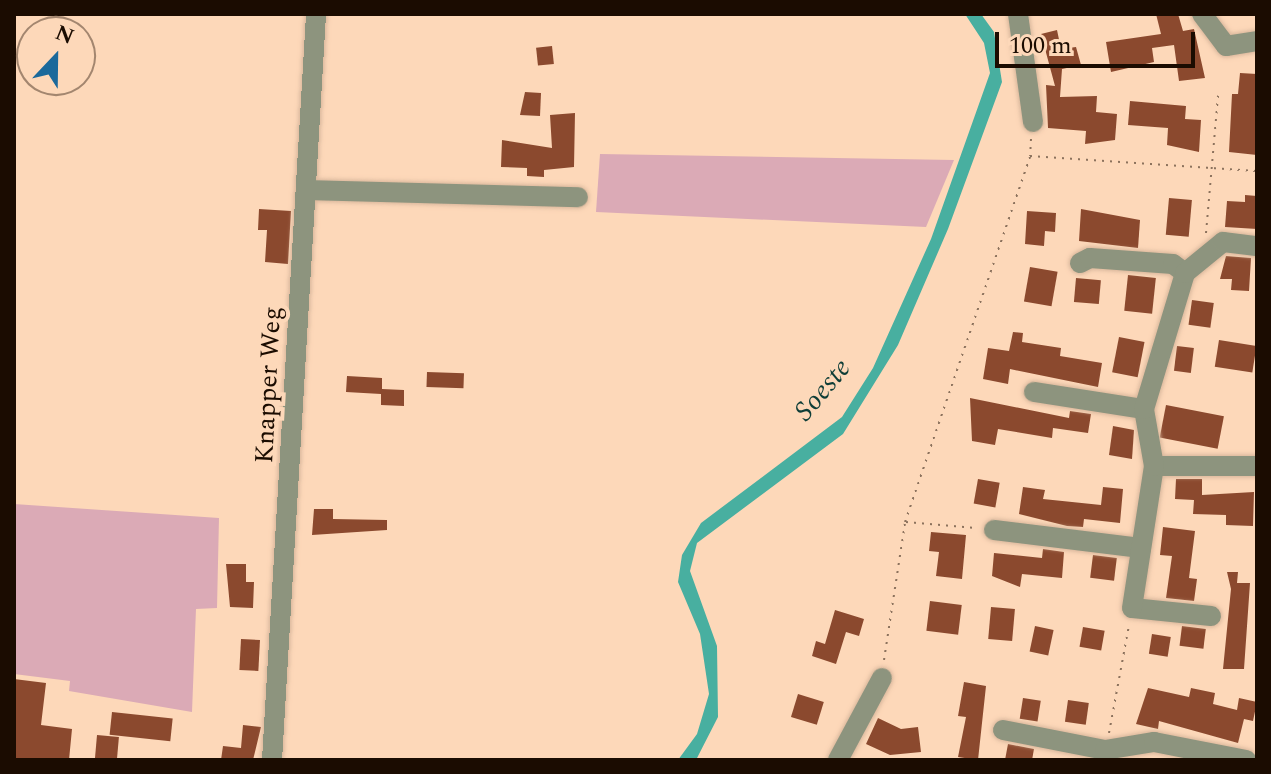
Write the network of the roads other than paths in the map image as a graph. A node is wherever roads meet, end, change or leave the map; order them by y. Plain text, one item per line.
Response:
1 (316, 14) edge
2 (1018, 14) edge
3 (1202, 14) edge
4 (1257, 41) edge
5 (1033, 122) road end
6 (306, 190) junction
7 (578, 197) dead end
8 (1257, 246) edge
9 (1080, 263) dead end
10 (1185, 273) junction
11 (1034, 392) dead end
12 (1144, 409) junction
13 (1154, 466) junction
14 (1257, 466) edge
15 (994, 530) road end
16 (1141, 548) junction
17 (1211, 616) dead end
18 (882, 678) road end
19 (1003, 730) dead end
20 (1104, 755) edge
21 (272, 760) edge
22 (838, 760) edge
23 (1246, 760) edge

1 - 6 street, Knapper Weg
2 - 5 street
3 - 4 street
6 - 7 street
6 - 21 street, Knapper Weg
8 - 10 street
9 - 10 street
10 - 12 street
11 - 12 street
12 - 13 street
13 - 14 street
13 - 16 street
15 - 16 street
16 - 17 street
18 - 22 street
19 - 20 street
20 - 23 street

